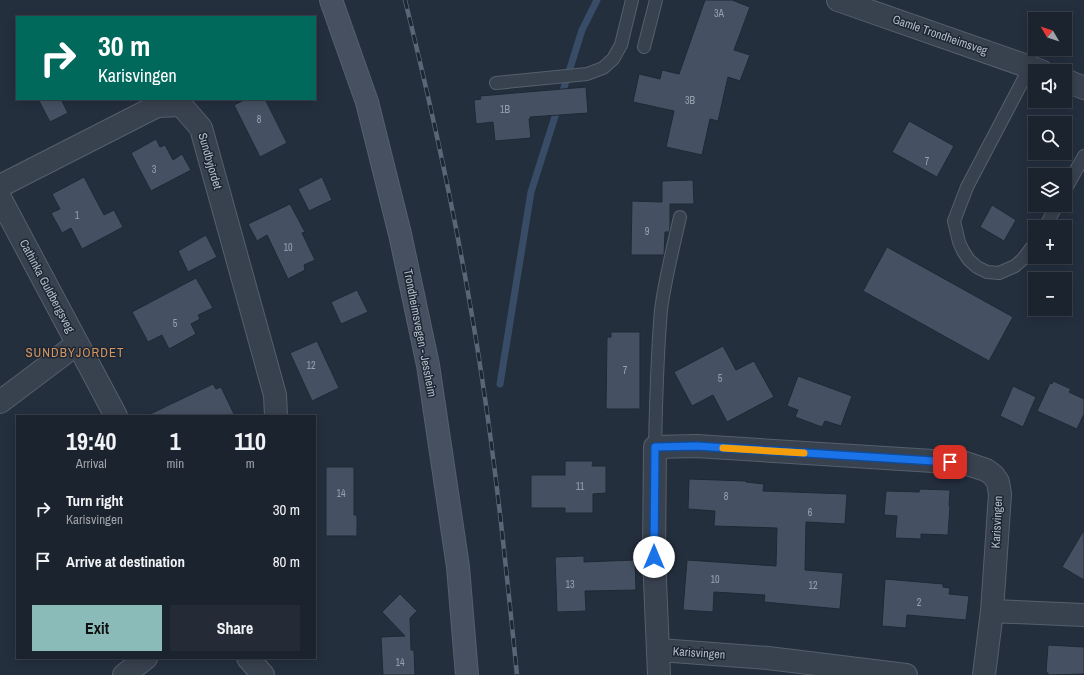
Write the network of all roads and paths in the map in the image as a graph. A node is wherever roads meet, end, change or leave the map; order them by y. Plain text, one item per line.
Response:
1 (331, 0) edge
2 (632, 0) edge
3 (656, 0) edge
4 (838, 0) edge
5 (644, 48) dead end
6 (1028, 67) edge
7 (1028, 81) edge
8 (496, 83) dead end
9 (1072, 83) edge
10 (1084, 88) edge
11 (182, 102) edge
12 (1084, 156) edge
13 (1072, 177) edge
14 (0, 186) edge
15 (0, 198) edge
16 (680, 217) dead end
17 (1028, 252) edge
18 (78, 344) junction
19 (0, 402) edge
20 (115, 415) edge
21 (276, 415) edge
22 (655, 447) junction
23 (992, 611) junction
24 (1084, 616) edge
25 (659, 650) junction
26 (145, 659) edge
27 (249, 659) edge
28 (124, 675) edge
29 (263, 675) edge
30 (467, 675) edge
31 (659, 675) edge
32 (906, 675) edge
33 (984, 675) edge

1 - 30 main road, Trondheimsvegen - Jessheim
2 - 8 lane
3 - 5 lane
4 - 6 street, Gamle Trondheimsveg
7 - 17 lane
9 - 10 street
11 - 14 street, Sundbyjordet
11 - 21 street, Sundbyjordet
12 - 13 lane
15 - 18 street, Cathinka Guldbergsveg
16 - 22 lane
18 - 19 street
18 - 20 street, Cathinka Guldbergsveg
22 - 23 street, Karisvingen
22 - 25 street, Karisvingen
23 - 24 street
23 - 33 street, Karisvingen
25 - 31 street, Karisvingen
25 - 32 street, Karisvingen
26 - 28 street
27 - 29 street

